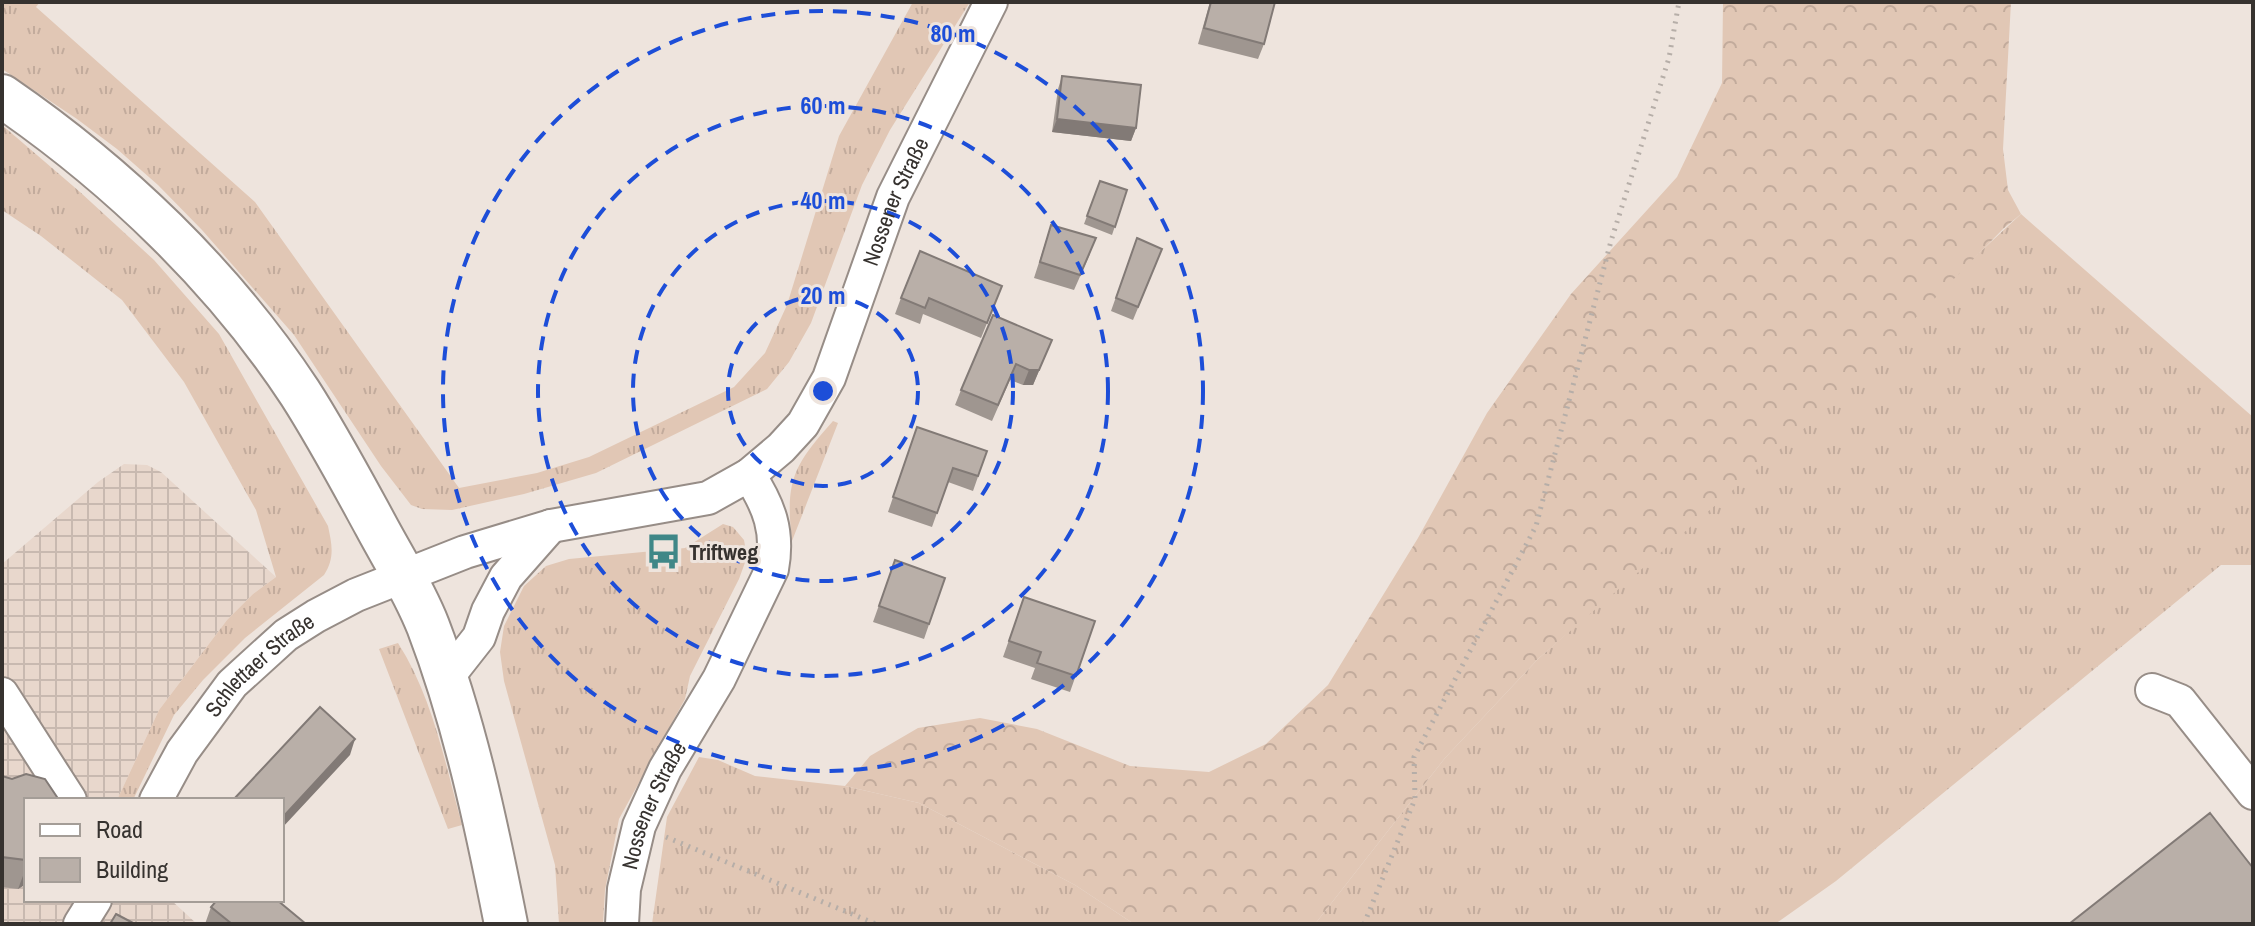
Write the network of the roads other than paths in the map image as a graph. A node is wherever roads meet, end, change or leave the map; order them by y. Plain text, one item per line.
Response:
1 (991, 2) edge
2 (2, 96) edge
3 (749, 475) junction
4 (551, 526) junction
5 (404, 575) junction
6 (446, 679) junction
7 (2152, 690) dead end
8 (2, 694) edge
9 (2253, 793) edge
10 (68, 798) edge
11 (157, 798) edge
12 (94, 902) edge
13 (80, 924) edge
14 (506, 924) edge
15 (622, 924) edge

1 - 3 street, Nossener Straße
2 - 5 main road
3 - 4 street, Nossener Straße
3 - 15 street, Nossener Straße
4 - 5 street, Schlettaer Straße
4 - 6 street
5 - 6 main road
5 - 11 street, Schlettaer Straße
6 - 14 main road
7 - 9 street
8 - 10 street
12 - 13 street

